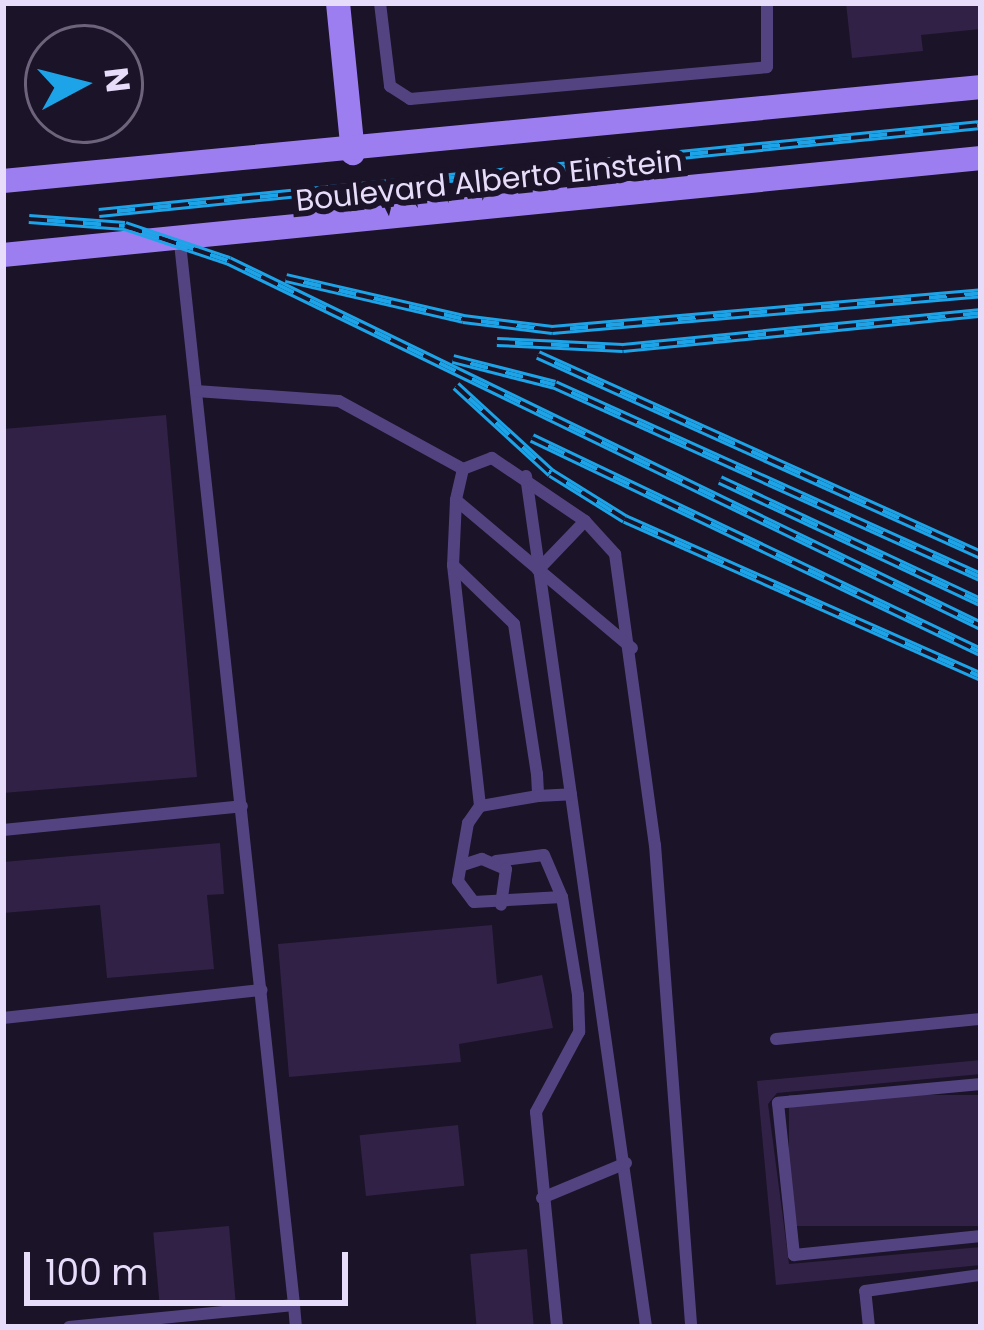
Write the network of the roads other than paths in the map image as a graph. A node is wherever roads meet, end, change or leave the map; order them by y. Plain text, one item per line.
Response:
1 (338, 3) edge
2 (380, 3) edge
3 (767, 3) edge
4 (981, 87) edge
5 (353, 153) junction
6 (981, 158) edge
7 (3, 181) edge
8 (180, 243) junction
9 (3, 255) edge
10 (196, 391) junction
11 (464, 469) junction
12 (526, 476) junction
13 (456, 500) junction
14 (585, 521) junction
15 (453, 565) junction
16 (538, 570) junction
17 (632, 647) junction
18 (571, 794) junction
19 (538, 796) junction
20 (242, 806) junction
21 (480, 806) junction
22 (3, 830) edge
23 (496, 861) junction
24 (463, 866) junction
25 (562, 897) junction
26 (501, 904) junction
27 (261, 990) junction
28 (3, 1018) edge
29 (981, 1019) edge
30 (776, 1039) dead end
31 (981, 1084) edge
32 (626, 1163) junction
33 (542, 1198) junction
34 (981, 1236) edge
35 (981, 1275) edge
36 (293, 1305) junction
37 (69, 1327) edge
38 (296, 1327) edge
39 (557, 1327) edge
40 (646, 1327) edge
41 (691, 1327) edge
42 (869, 1327) edge

1 - 5 main road
2 - 3 lane
4 - 5 main road, Boulevard Alberto Einstein
5 - 7 main road, Boulevard Alberto Einstein
6 - 8 main road, Boulevard Alberto Einstein
8 - 9 main road, Boulevard Alberto Einstein
8 - 10 lane
10 - 11 lane
10 - 20 lane
11 - 12 lane
11 - 13 lane
12 - 14 lane
12 - 16 lane
13 - 15 lane
13 - 16 lane
14 - 16 lane
14 - 17 lane
15 - 19 lane
15 - 21 lane
16 - 17 lane
16 - 18 lane
17 - 41 lane
18 - 19 lane
18 - 32 lane
19 - 21 lane
20 - 22 lane
20 - 27 lane
21 - 24 lane
23 - 24 lane
23 - 25 lane
23 - 26 lane
24 - 26 lane
25 - 26 lane
25 - 33 lane
27 - 28 lane
27 - 36 lane
29 - 30 lane
31 - 34 lane
32 - 33 lane
32 - 40 lane
33 - 39 lane
35 - 42 lane
36 - 37 lane
36 - 38 lane

